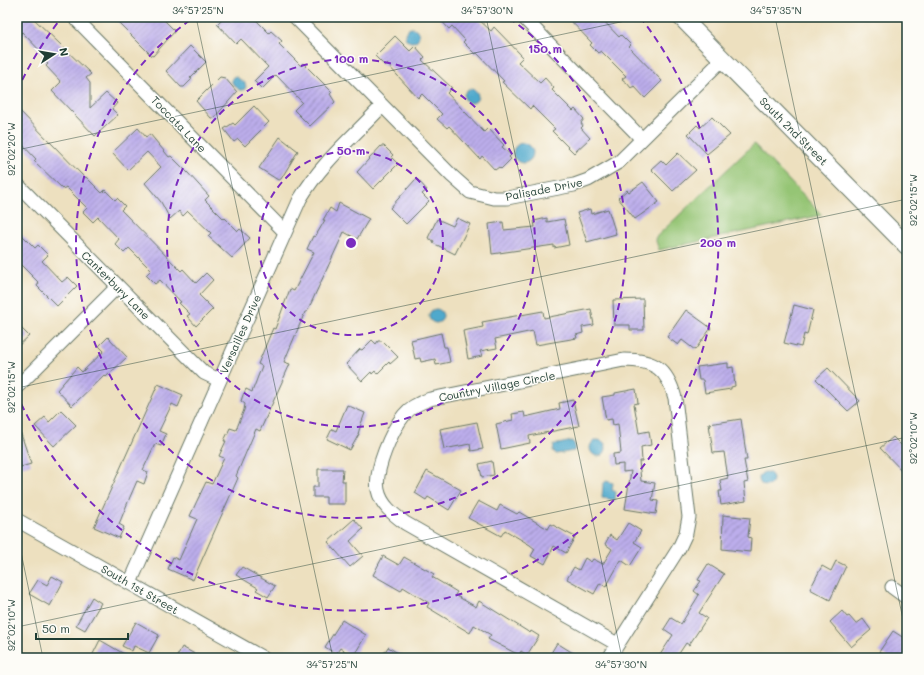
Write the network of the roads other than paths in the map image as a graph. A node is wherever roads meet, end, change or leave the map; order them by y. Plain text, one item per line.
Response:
1 (74, 17) edge
2 (295, 17) edge
3 (524, 17) edge
4 (681, 17) edge
5 (723, 60) junction
6 (382, 106) junction
7 (642, 139) junction
8 (17, 184) edge
9 (284, 231) junction
10 (907, 246) edge
11 (117, 287) junction
12 (219, 380) junction
13 (17, 388) edge
14 (17, 520) edge
15 (130, 584) junction
16 (892, 587) dead end
17 (907, 598) edge
18 (617, 644) junction
19 (263, 658) edge
20 (609, 658) edge

1 - 9 street, Toccata Lane
2 - 6 street, Palisade Drive
3 - 7 street
4 - 5 main road, South 2nd Street
5 - 7 street, Palisade Drive
5 - 10 main road, South 2nd Street
6 - 7 street, Palisade Drive
6 - 9 street, Versailles Drive
8 - 11 street, Canterbury Lane
9 - 12 street, Versailles Drive
11 - 12 street, Canterbury Lane
11 - 13 street
12 - 15 street, Versailles Drive
14 - 15 street, South 1st Street
15 - 19 street, South 1st Street
16 - 17 street
18 - 18 street, Country Village Circle
18 - 20 street, Country Village Circle

